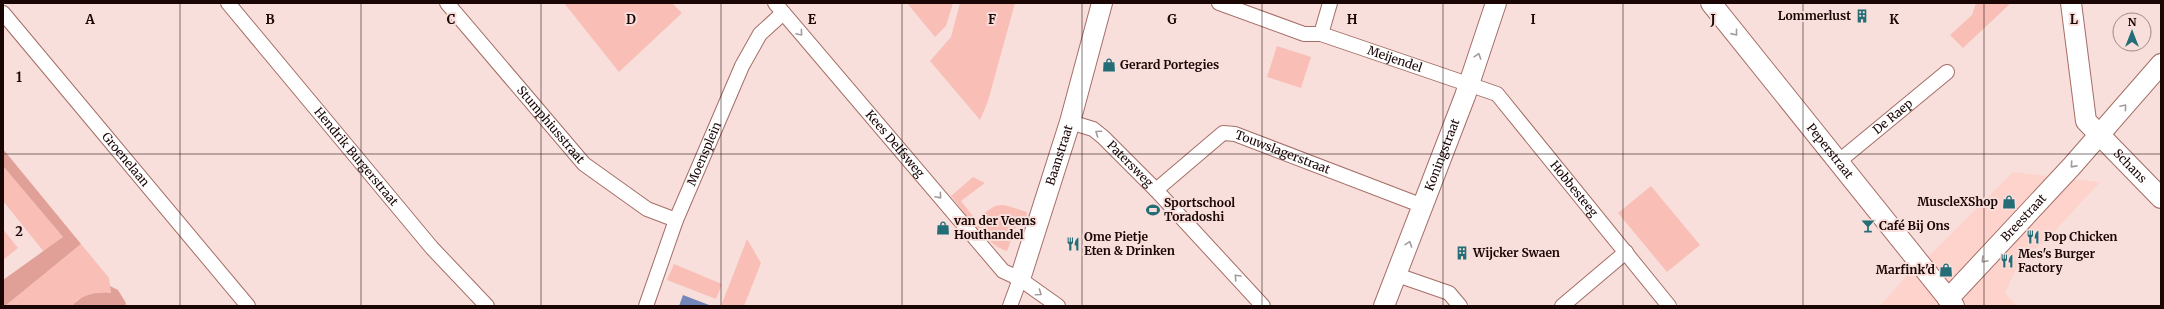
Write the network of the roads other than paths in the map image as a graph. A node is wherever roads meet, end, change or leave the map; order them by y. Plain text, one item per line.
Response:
1 (228, 3) edge
2 (447, 3) edge
3 (1102, 3) edge
4 (1219, 3) edge
5 (1330, 3) edge
6 (1496, 3) edge
7 (1711, 3) edge
8 (2071, 3) edge
9 (779, 8) edge
10 (3, 13) edge
11 (1321, 34) junction
12 (2161, 64) edge
13 (1947, 72) dead end
14 (1469, 84) junction
15 (1070, 122) junction
16 (2098, 136) junction
17 (1838, 162) junction
18 (1156, 190) junction
19 (2161, 198) edge
20 (1423, 206) junction
21 (676, 220) junction
22 (1626, 252) junction
23 (1397, 275) junction
24 (1020, 279) junction
25 (1951, 303) edge
26 (248, 306) edge
27 (487, 306) edge
28 (646, 306) edge
29 (1010, 306) edge
30 (1058, 306) edge
31 (1263, 306) edge
32 (1384, 306) edge
33 (1460, 306) edge
34 (1562, 306) edge
35 (1669, 306) edge

1 - 27 street, Hendrik Burgerstraat
2 - 21 street, Stumphiusstraat
3 - 15 street, Baanstraat
4 - 11 street, Meijendel
5 - 11 street
14 -> 6 street, Koningstraat
7 -> 17 street, Peperstraat
8 - 16 street, Schans
9 - 21 street, Moensplein
9 -> 24 street, Kees Delfsweg
10 - 26 street, Groenelaan
11 - 14 street, Meijendel
16 -> 12 street, Breestraat
13 - 17 street, De Raep
14 - 20 street, Koningstraat
14 - 22 street, Hobbesteeg
18 -> 15 street, Patersweg
15 - 24 street, Baanstraat
16 - 19 street, Schans
16 -> 25 street, Breestraat
17 - 25 street, Peperstraat
18 - 20 street, Touwslagerstraat
31 -> 18 street, Patersweg
23 -> 20 street, Koningstraat
21 - 28 street, Moensplein
22 - 34 street
22 - 35 street, Hobbesteeg
23 - 32 street, Koningstraat
23 - 33 street
24 - 29 street, Baanstraat
24 -> 30 street, Kees Delfsweg

